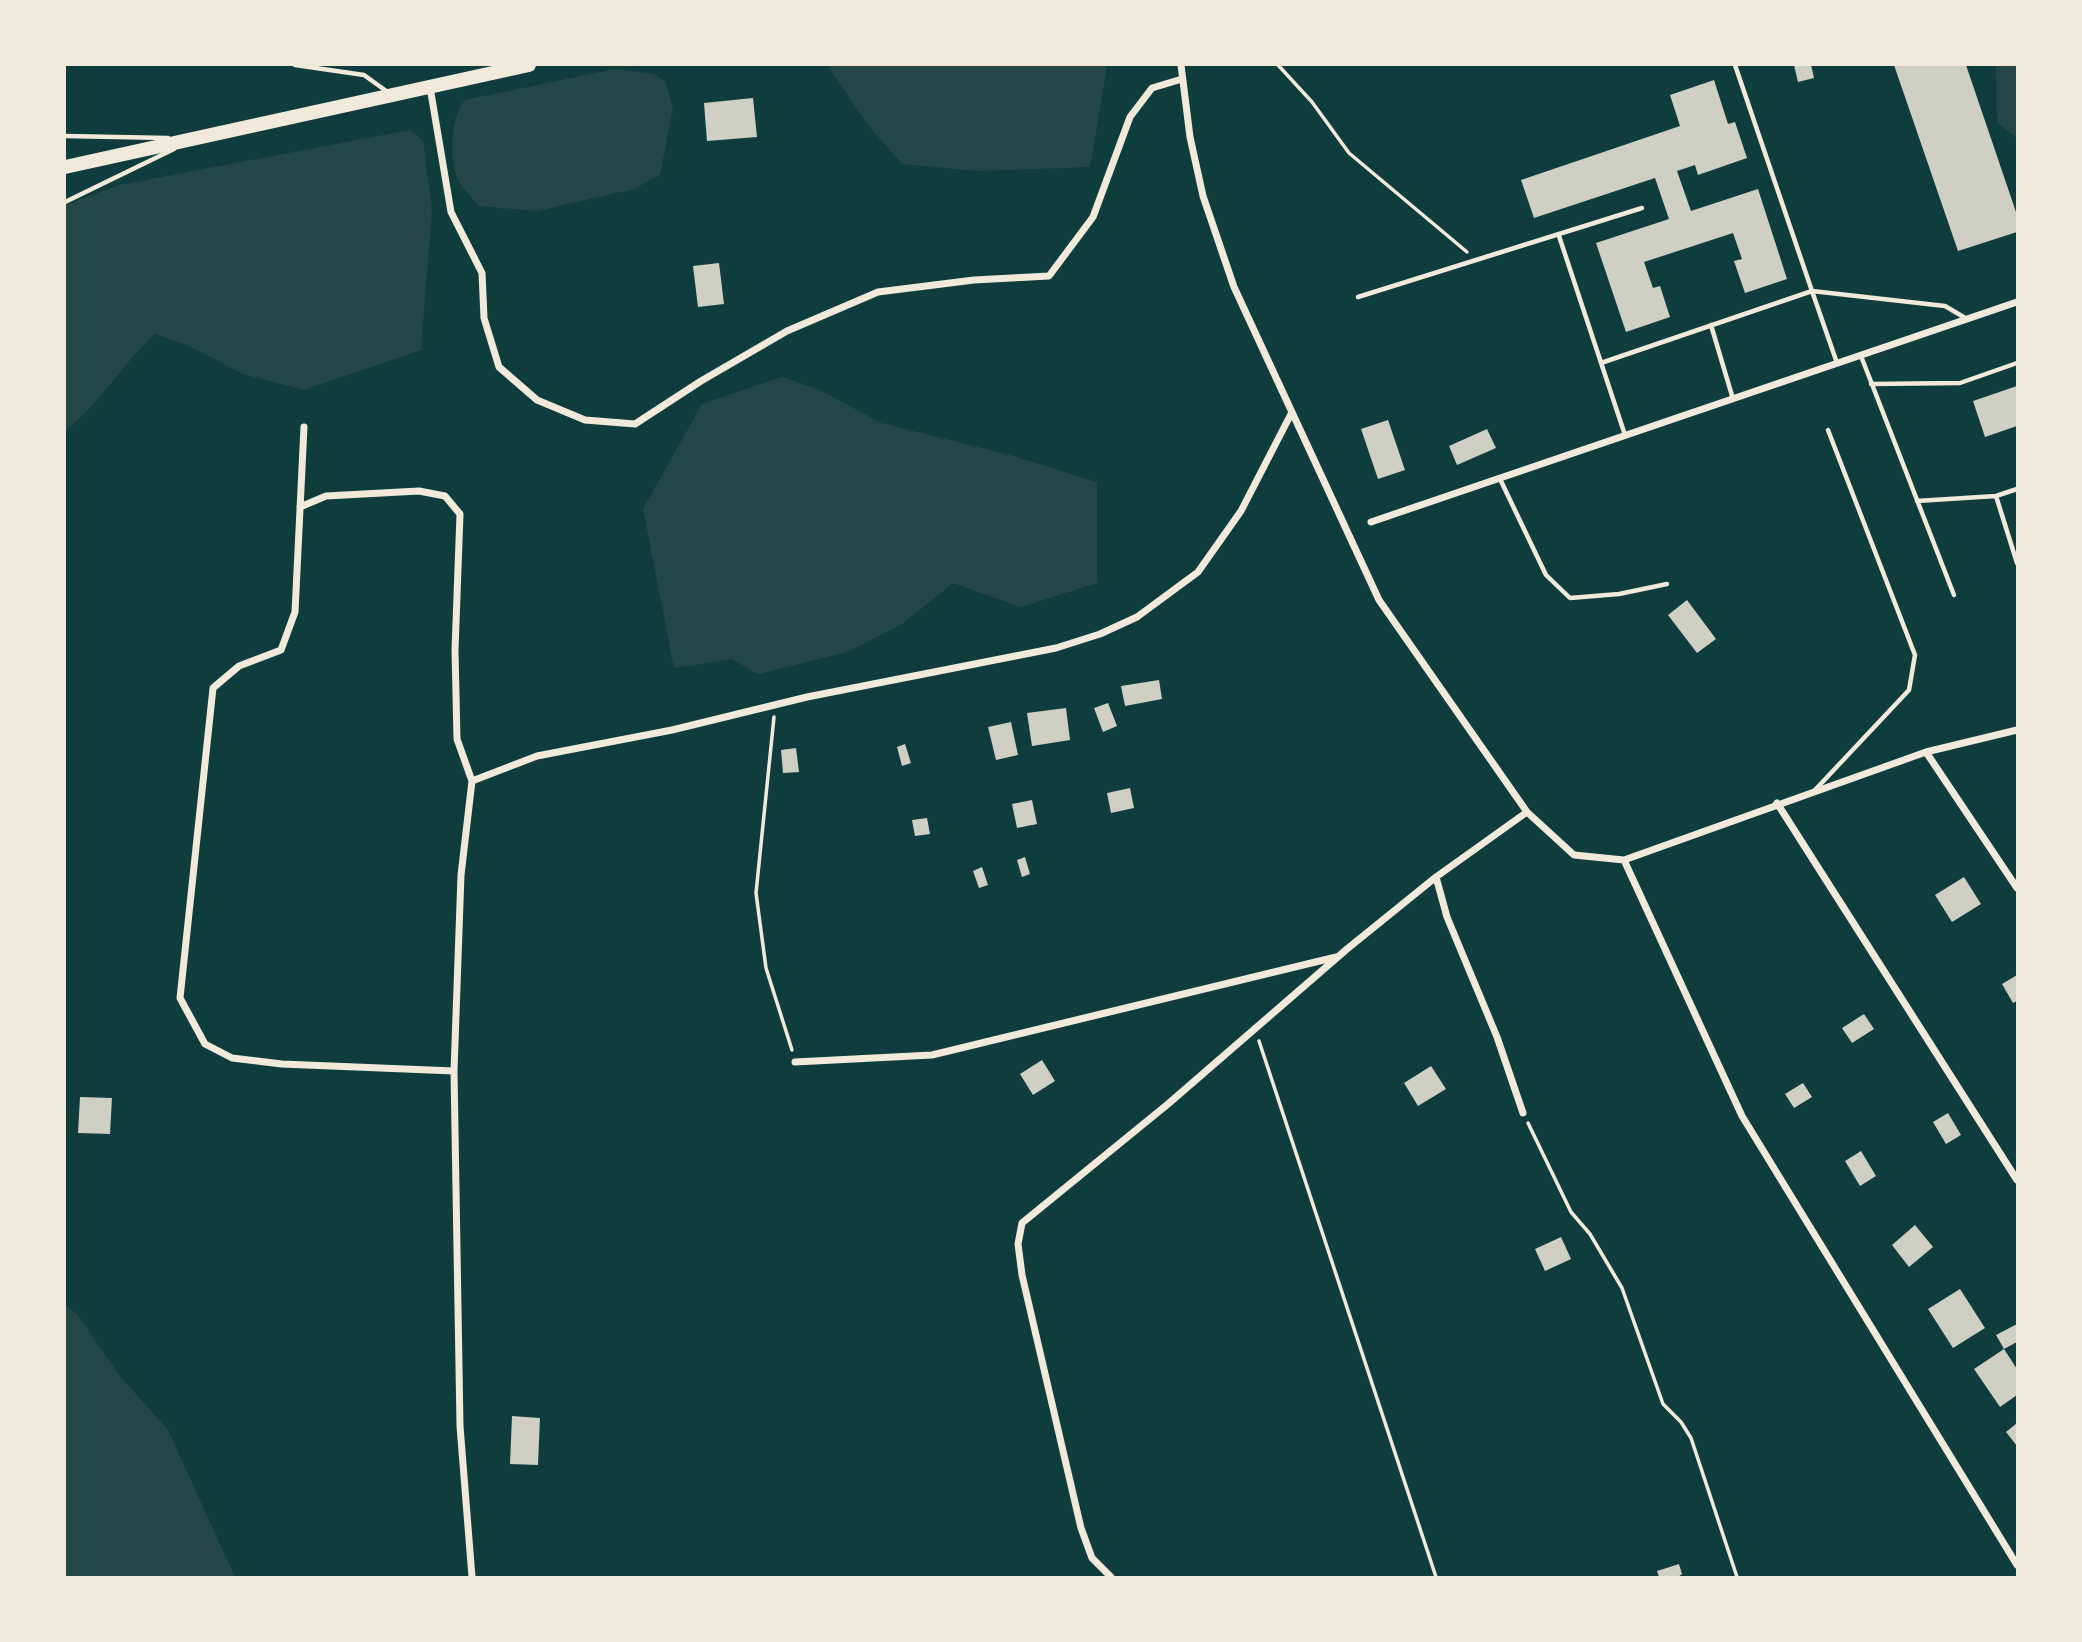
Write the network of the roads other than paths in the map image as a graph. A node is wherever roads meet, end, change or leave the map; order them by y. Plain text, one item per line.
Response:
1 (295, 65) edge
2 (529, 65) edge
3 (1181, 65) edge
4 (1735, 65) edge
5 (1182, 79) junction
6 (430, 87) junction
7 (392, 95) junction
8 (65, 136) edge
9 (197, 138) junction
10 (65, 167) edge
11 (65, 202) edge
12 (1642, 208) dead end
13 (1559, 236) junction
14 (1812, 290) junction
15 (1358, 297) dead end
16 (2017, 302) edge
17 (1967, 319) junction
18 (1711, 325) junction
19 (1860, 355) junction
20 (1601, 363) junction
21 (1838, 363) junction
22 (2017, 363) edge
23 (1871, 384) junction
24 (1733, 398) junction
25 (1291, 414) junction
26 (304, 427) dead end
27 (1828, 430) dead end
28 (1625, 435) junction
29 (1499, 478) junction
30 (2017, 489) edge
31 (1996, 496) junction
32 (1917, 501) junction
33 (300, 507) junction
34 (1371, 522) dead end
35 (2017, 563) edge
36 (1667, 584) dead end
37 (1954, 595) dead end
38 (2017, 730) edge
39 (1926, 752) junction
40 (472, 781) junction
41 (1814, 790) junction
42 (1777, 803) junction
43 (1527, 812) junction
44 (1624, 860) junction
45 (1436, 877) junction
46 (2017, 888) edge
47 (1337, 957) junction
48 (795, 1062) road end
49 (454, 1070) junction
50 (1522, 1113) road end
51 (2017, 1180) edge
52 (2017, 1565) edge
53 (472, 1577) edge
54 (1111, 1577) edge

1 - 7 lane
2 - 6 main road
3 - 5 street
4 - 14 lane
5 - 6 street
5 - 25 street
6 - 7 main road
7 - 9 main road
8 - 9 lane
9 - 10 main road
9 - 11 lane
12 - 13 lane
13 - 15 lane
13 - 20 lane
14 - 17 lane
14 - 18 lane
14 - 21 lane
16 - 17 street
17 - 19 street
18 - 20 lane
18 - 24 lane
19 - 21 street
19 - 23 lane
20 - 28 lane
21 - 24 street
22 - 23 lane
23 - 32 lane
24 - 28 street
25 - 40 street
25 - 43 street
26 - 33 street
27 - 41 lane
28 - 29 street
29 - 34 street
29 - 36 lane
30 - 31 lane
31 - 32 lane
31 - 35 lane
32 - 37 lane
33 - 40 street
33 - 49 street
38 - 39 street
39 - 41 street
39 - 46 street
40 - 49 street
41 - 42 street
42 - 44 street
42 - 51 street
43 - 44 street
43 - 45 street
44 - 52 street
45 - 47 street
45 - 50 street
47 - 48 street
47 - 54 street
49 - 53 street

